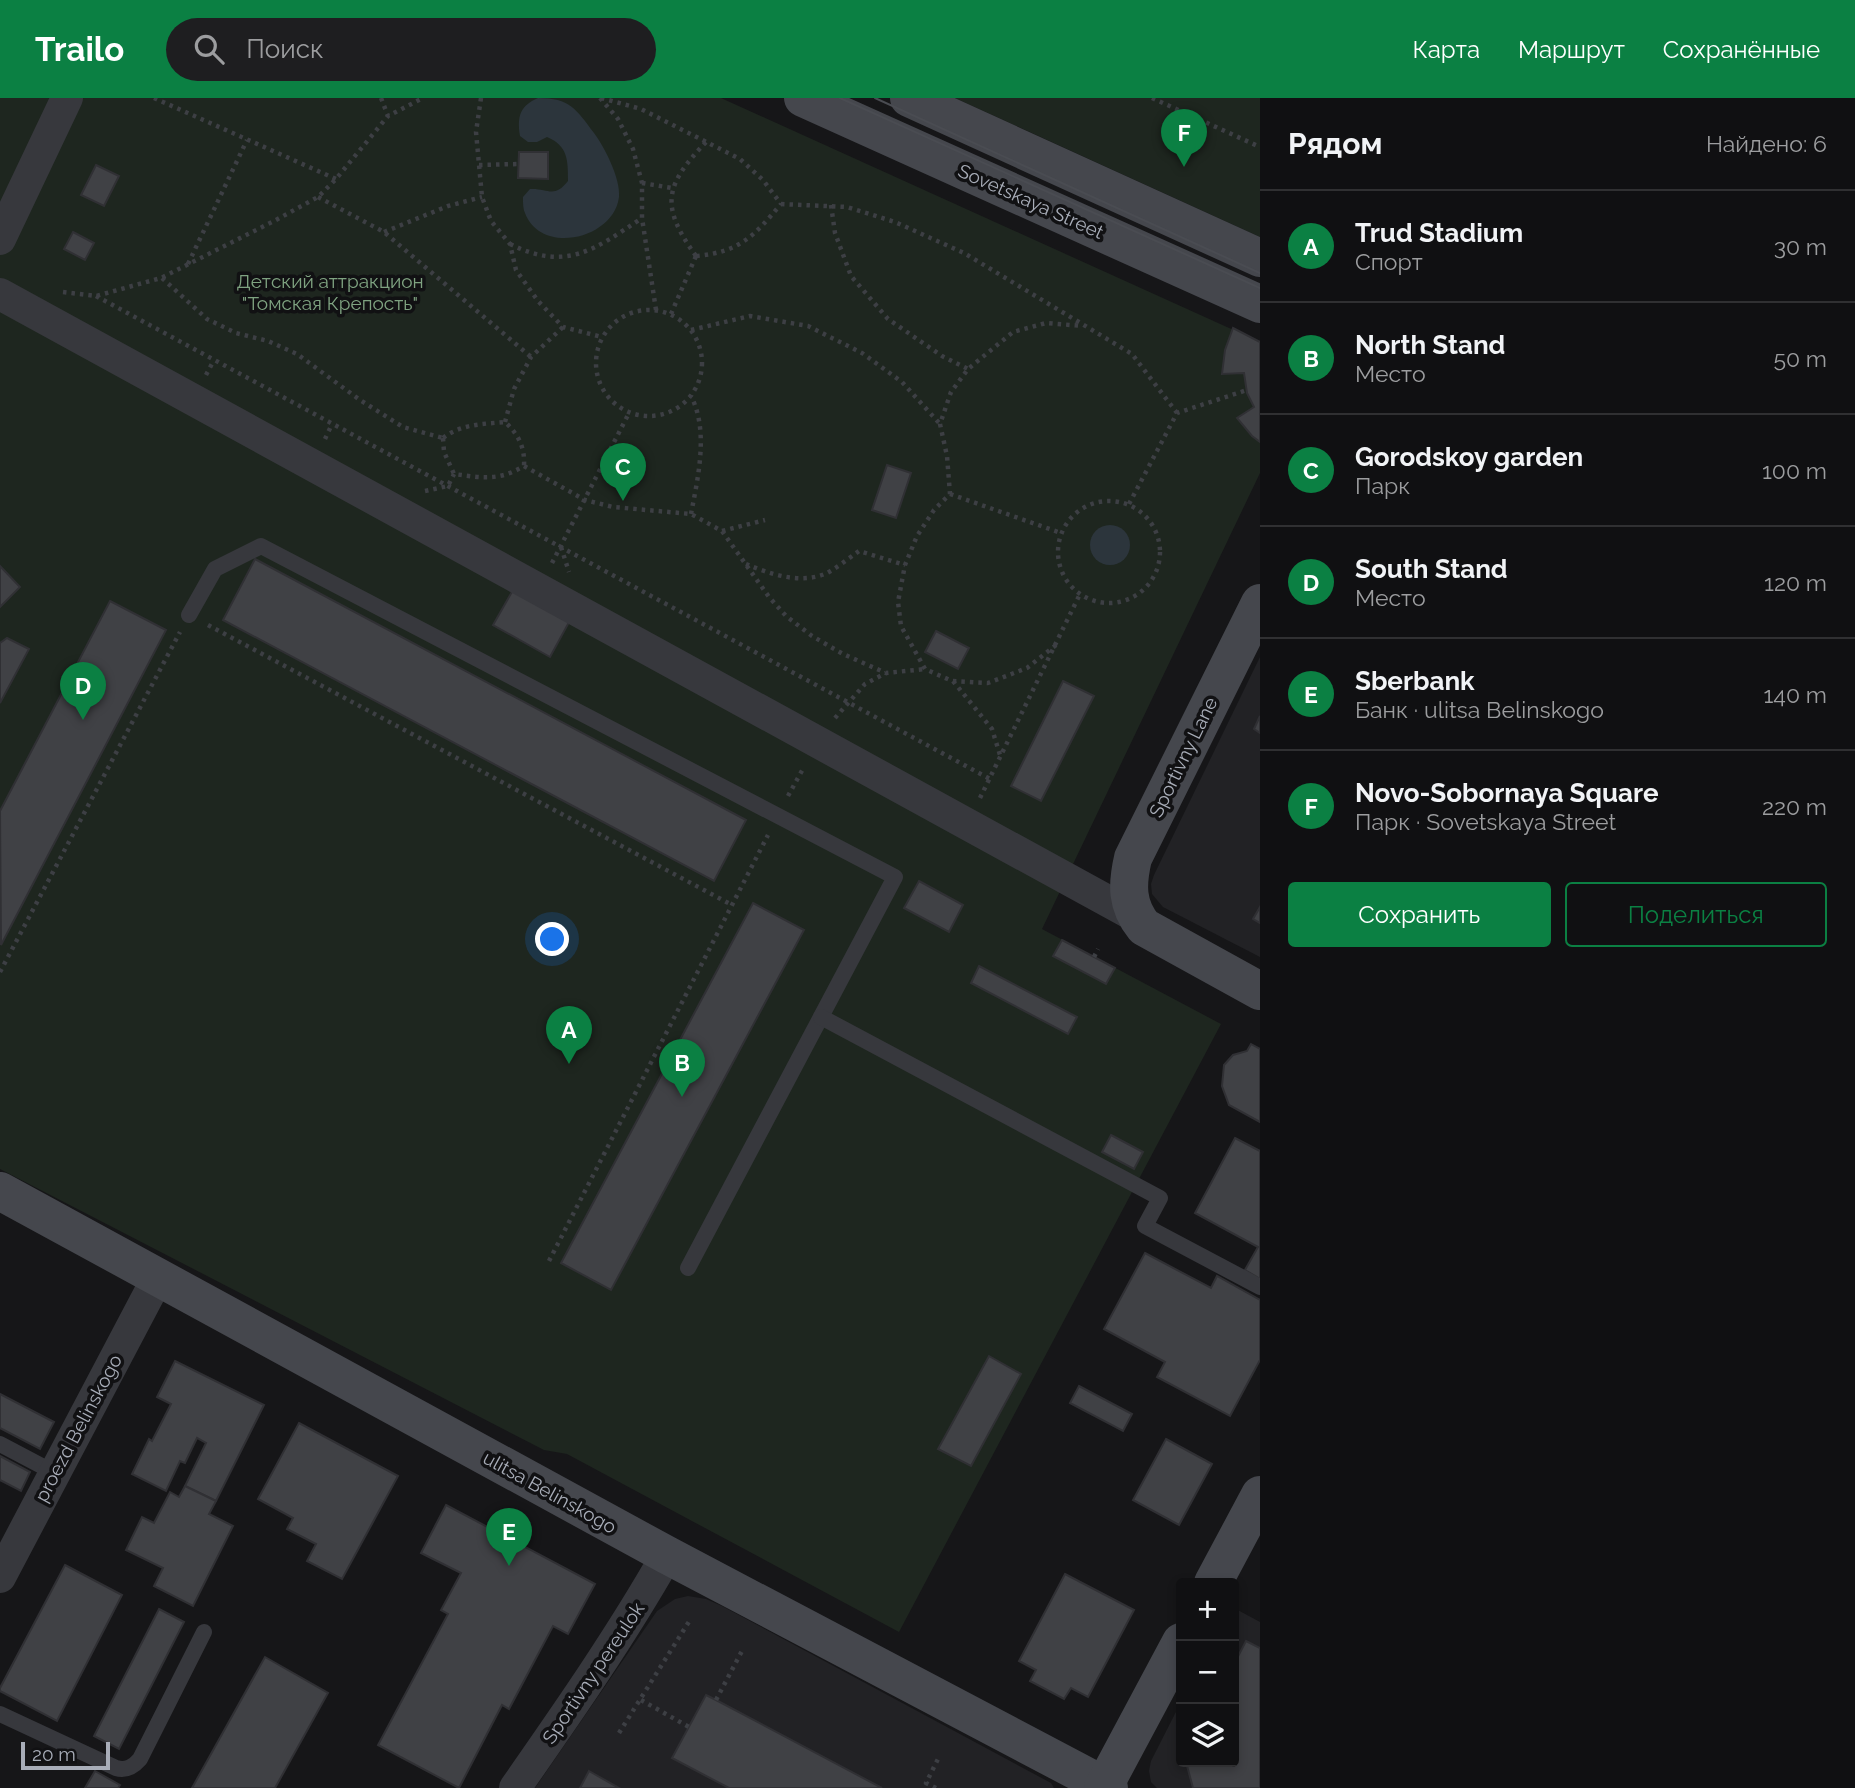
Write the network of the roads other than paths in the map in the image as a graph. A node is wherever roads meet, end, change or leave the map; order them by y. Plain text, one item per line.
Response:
1 (67, 98) edge
2 (803, 98) edge
3 (909, 98) edge
4 (0, 239) edge
5 (1260, 258) edge
6 (0, 294) edge
7 (1260, 304) edge
8 (1260, 603) edge
9 (189, 615) road end
10 (1135, 916) junction
11 (1260, 991) edge
12 (821, 1017) junction
13 (0, 1191) edge
14 (688, 1268) dead end
15 (157, 1279) junction
16 (1260, 1287) edge
17 (0, 1444) edge
18 (55, 1472) junction
19 (1260, 1494) edge
20 (667, 1555) junction
21 (0, 1577) edge
22 (1216, 1578) edge
23 (204, 1632) dead end
24 (1176, 1652) edge
25 (0, 1714) edge
26 (1105, 1787) edge
27 (515, 1788) edge

1 - 4 street
2 - 7 street, Sovetskaya Street
3 - 5 street
6 - 10 street
8 - 10 street, Sportivny Lane
9 - 12 lane
10 - 11 street
12 - 14 lane
12 - 16 lane
13 - 15 street, ulitsa Belinskogo
15 - 18 street, proezd Belinskogo
15 - 20 street, ulitsa Belinskogo
17 - 18 lane
18 - 21 street, proezd Belinskogo
19 - 22 street
20 - 26 street, ulitsa Belinskogo
20 - 27 street, Sportivny pereulok
23 - 25 lane
24 - 26 street

